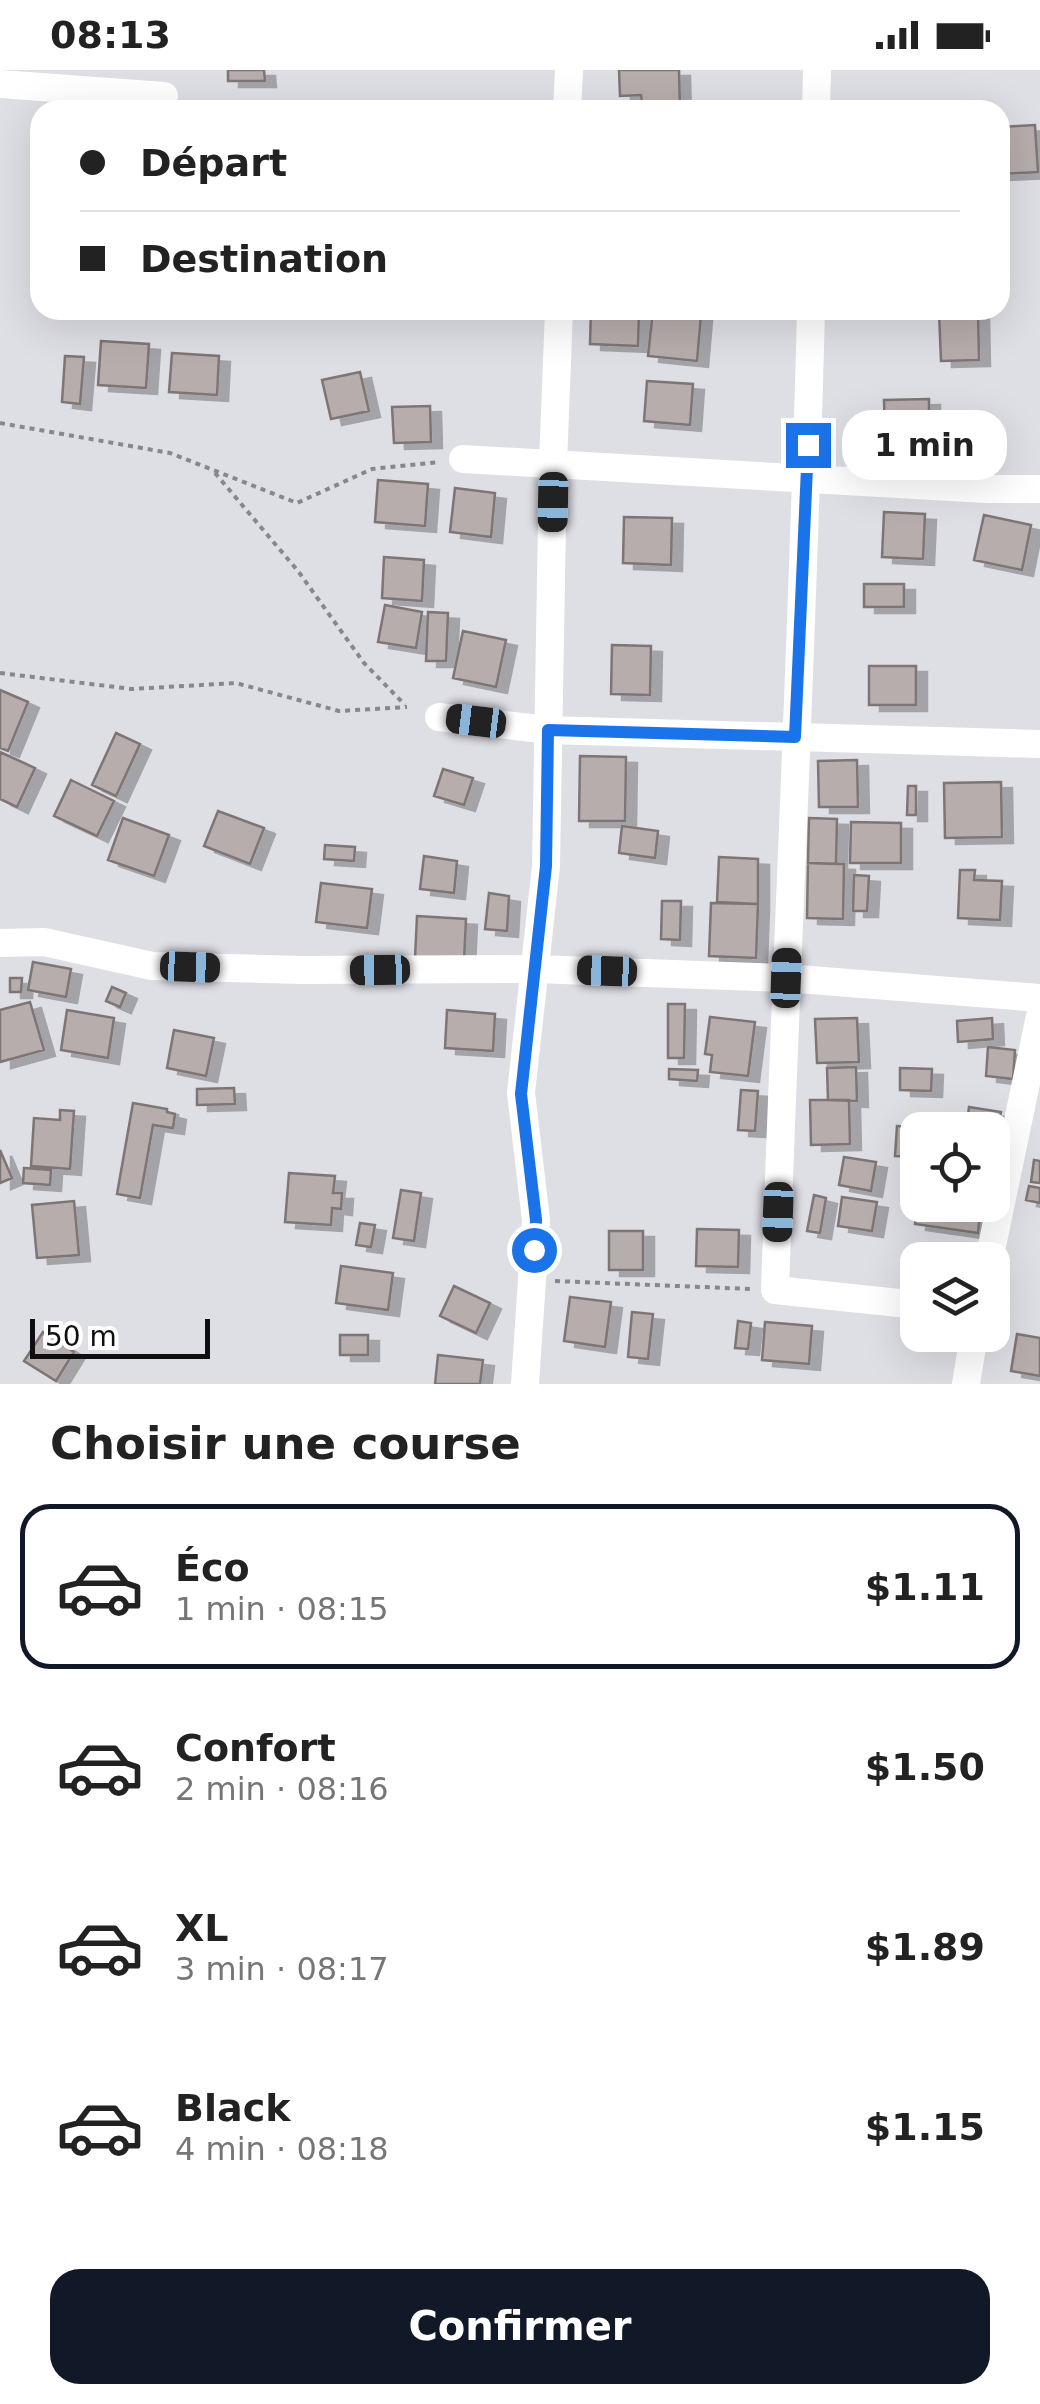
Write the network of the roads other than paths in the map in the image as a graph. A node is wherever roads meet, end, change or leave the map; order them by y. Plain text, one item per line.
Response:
1 (569, 70) edge
2 (816, 70) edge
3 (0, 84) edge
4 (164, 96) dead end
5 (568, 100) edge
6 (816, 100) edge
7 (559, 320) edge
8 (811, 320) edge
9 (463, 459) road end
10 (554, 464) junction
11 (807, 478) junction
12 (1040, 489) edge
13 (439, 717) dead end
14 (548, 730) junction
15 (795, 737) junction
16 (1040, 744) edge
17 (0, 943) edge
18 (535, 968) junction
19 (786, 978) junction
20 (1040, 998) edge
21 (1040, 1016) edge
22 (993, 1242) edge
23 (900, 1302) edge
24 (971, 1352) edge
25 (525, 1384) edge
26 (966, 1384) edge

1 - 5 street
2 - 6 street
3 - 4 street
7 - 10 street
8 - 11 street
9 - 10 street
10 - 11 street
10 - 14 street
11 - 12 street
11 - 15 street
13 - 14 street
14 - 15 street
14 - 18 street
15 - 16 street
15 - 19 street
17 - 18 street
18 - 19 street
18 - 25 street
19 - 20 street
19 - 23 street
21 - 22 street
24 - 26 street

